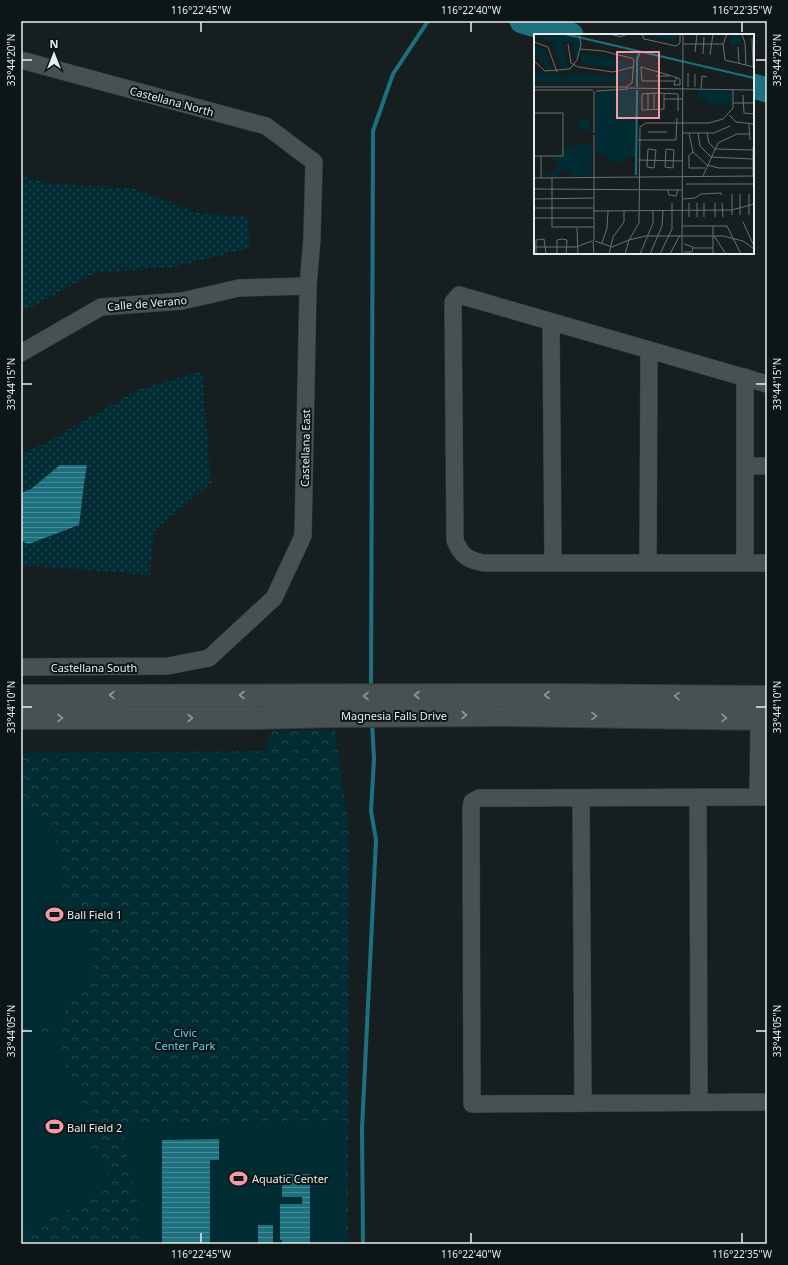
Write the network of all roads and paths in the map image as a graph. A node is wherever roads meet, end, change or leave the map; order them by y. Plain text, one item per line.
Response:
1 (21, 60) edge
2 (314, 162) joint
3 (308, 286) junction
4 (551, 322) junction
5 (649, 350) junction
6 (21, 353) edge
7 (745, 377) junction
8 (767, 384) edge
9 (746, 466) junction
10 (767, 466) edge
11 (553, 563) junction
12 (648, 563) junction
13 (745, 563) junction
14 (767, 563) edge
15 (168, 666) joint
16 (21, 667) edge
17 (21, 696) edge
18 (767, 697) edge
19 (337, 706) junction
20 (396, 706) junction
21 (21, 718) edge
22 (763, 719) edge
23 (763, 797) edge
24 (698, 798) junction
25 (582, 799) junction
26 (699, 1102) junction
27 (767, 1102) edge
28 (583, 1103) junction

1 - 2 street, Castellana North
2 - 3 street, Castellana East
3 - 6 street, Calle de Verano
3 - 15 street, Castellana East
4 - 5 street
4 - 11 street
4 - 11 street
5 - 7 street
5 - 12 street
7 - 8 street
7 - 9 street
9 - 10 street
9 - 13 street
11 - 12 street
12 - 13 street
13 - 14 street
15 - 16 street, Castellana South
19 -> 17 street, Magnesia Falls Drive
18 -> 20 street, Magnesia Falls Drive
19 - 20 street, Magnesia Falls Drive
21 -> 19 street
20 -> 22 street, Magnesia Falls Drive
22 - 23 street
23 - 24 street
24 - 25 street
24 - 26 street
25 - 28 street
25 - 28 street
26 - 27 street
26 - 28 street

